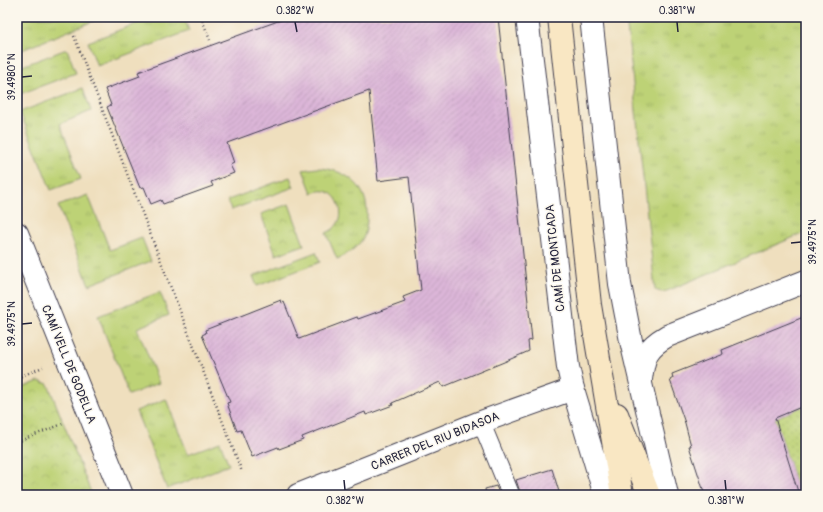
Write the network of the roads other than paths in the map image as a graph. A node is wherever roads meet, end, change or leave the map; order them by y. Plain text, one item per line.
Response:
1 (527, 17) edge
2 (559, 17) edge
3 (591, 17) edge
4 (17, 233) edge
5 (806, 281) edge
6 (602, 376) junction
7 (640, 380) junction
8 (573, 389) junction
9 (481, 422) junction
10 (122, 495) edge
11 (298, 495) edge
12 (511, 495) edge
13 (605, 495) edge
14 (622, 495) edge
15 (649, 495) edge
16 (667, 495) edge

1 - 8 street, CAMÍ DE MONTCADA
2 - 6 street
3 - 7 street
4 - 10 street, CAMÍ VELL DE GODELLA
5 - 7 street
6 - 14 street
6 - 15 street
7 - 16 street
8 - 9 street, CARRER DEL RIU BIDASOA
8 - 13 street, CAMÍ DE MONTCADA
9 - 11 street, CARRER DEL RIU BIDASOA
9 - 12 lane

